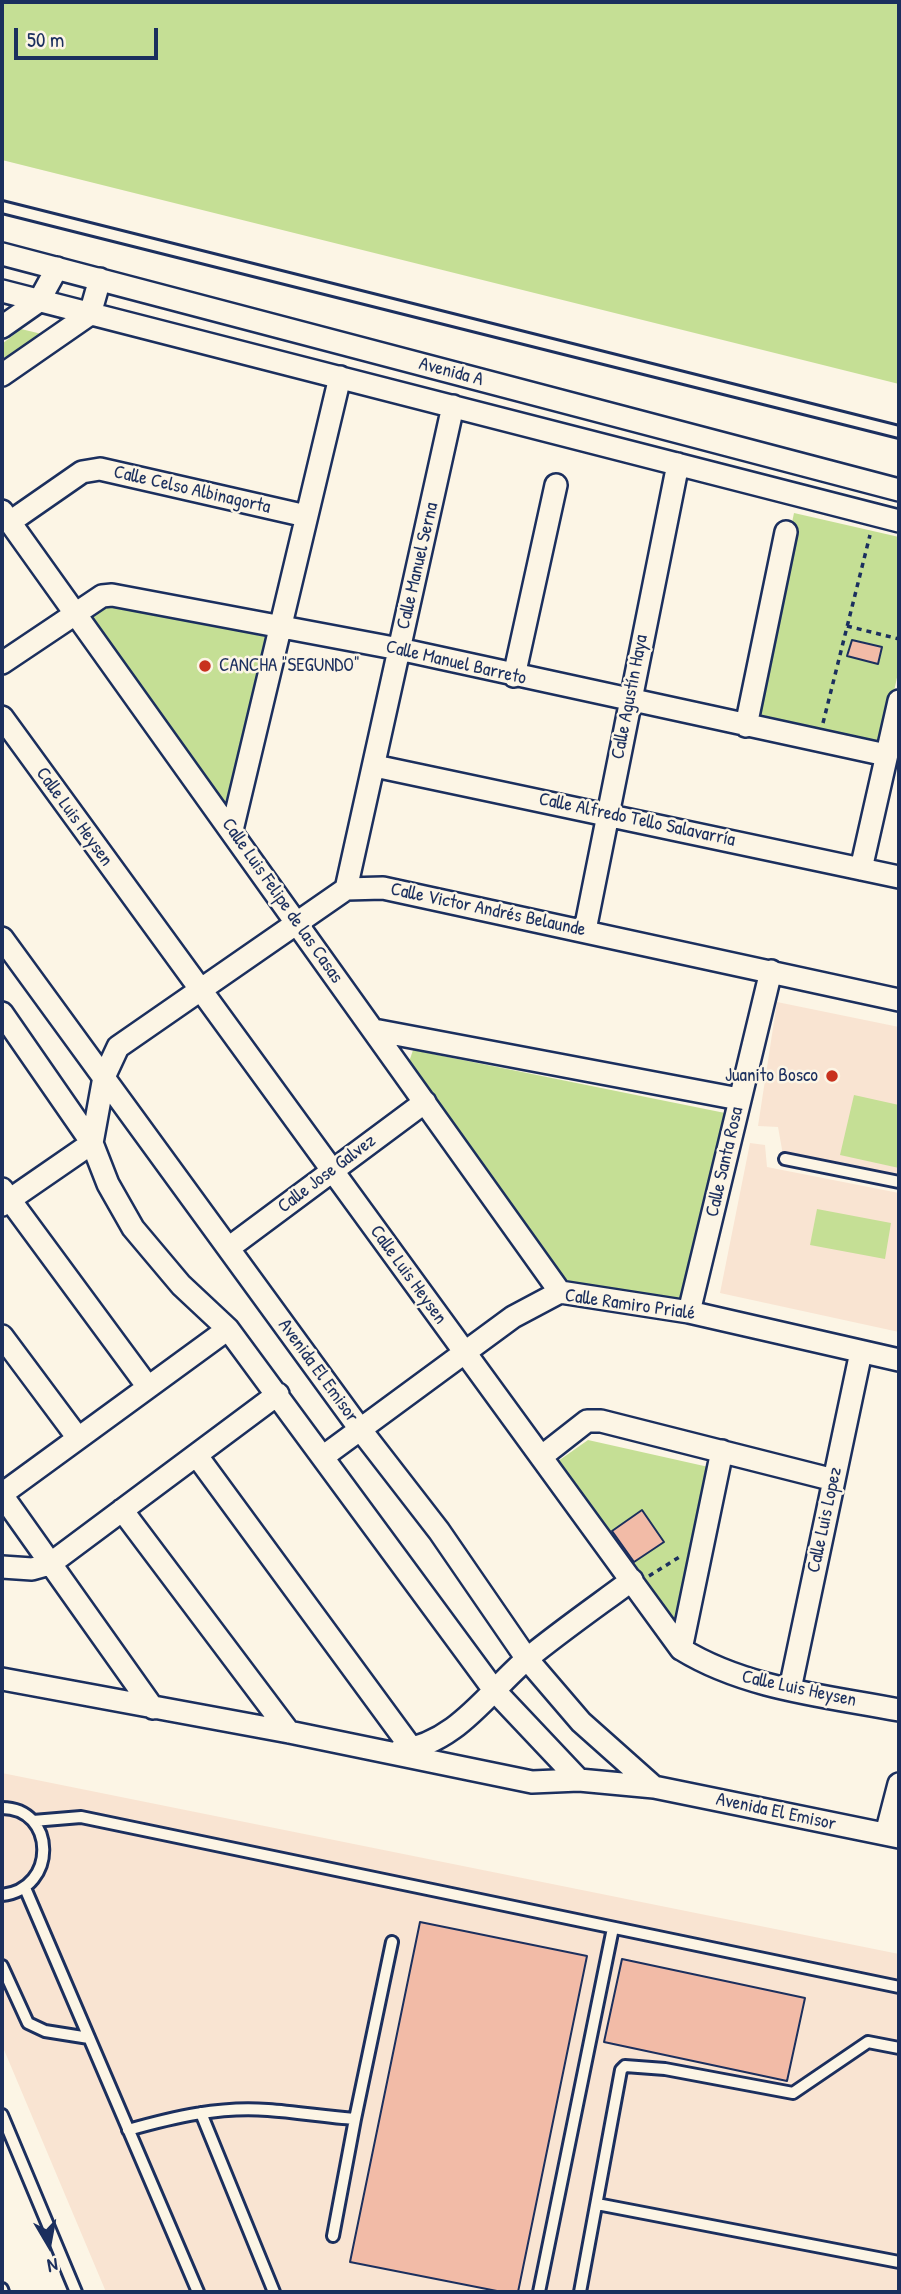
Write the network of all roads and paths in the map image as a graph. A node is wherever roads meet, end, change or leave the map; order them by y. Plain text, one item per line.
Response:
1 (2, 207) edge
2 (2, 254) edge
3 (57, 268) junction
4 (100, 279) junction
5 (2, 291) edge
6 (39, 301) junction
7 (90, 314) junction
8 (2, 327) edge
9 (2, 375) edge
10 (340, 377) junction
11 (453, 406) junction
12 (899, 432) edge
13 (678, 464) junction
14 (556, 485) dead end
15 (899, 490) edge
16 (6, 516) edge
17 (306, 516) junction
18 (899, 521) edge
19 (786, 532) dead end
20 (870, 535) dead end
21 (76, 612) junction
22 (847, 626) junction
23 (281, 628) junction
24 (899, 639) edge
25 (399, 649) junction
26 (2, 663) edge
27 (514, 676) junction
28 (629, 701) junction
29 (899, 701) edge
30 (2, 717) edge
31 (746, 726) junction
32 (820, 734) dead end
33 (886, 755) junction
34 (375, 766) junction
35 (607, 813) junction
36 (232, 830) junction
37 (861, 869) junction
38 (899, 877) edge
39 (346, 889) junction
40 (298, 923) junction
41 (584, 930) junction
42 (2, 938) edge
43 (771, 971) junction
44 (201, 991) junction
45 (899, 1000) edge
46 (2, 1013) edge
47 (374, 1030) junction
48 (104, 1077) junction
49 (739, 1099) junction
50 (425, 1102) junction
51 (92, 1143) junction
52 (785, 1159) dead end
53 (331, 1169) junction
54 (899, 1182) edge
55 (4, 1198) edge
56 (230, 1247) junction
57 (560, 1292) junction
58 (689, 1312) junction
59 (228, 1329) junction
60 (2, 1336) edge
61 (861, 1352) junction
62 (466, 1354) junction
63 (899, 1360) edge
64 (148, 1387) junction
65 (278, 1394) junction
66 (360, 1429) junction
67 (78, 1438) junction
68 (722, 1451) junction
69 (197, 1456) junction
70 (324, 1456) junction
71 (541, 1457) junction
72 (834, 1480) junction
73 (2, 1495) edge
74 (121, 1510) junction
75 (682, 1555) dead end
76 (50, 1564) junction
77 (2, 1567) edge
78 (638, 1580) junction
79 (681, 1649) junction
80 (527, 1658) junction
81 (2, 1679) edge
82 (790, 1689) junction
83 (494, 1690) junction
84 (153, 1708) junction
85 (899, 1710) edge
86 (289, 1732) junction
87 (412, 1749) junction
88 (387, 1753) junction
89 (579, 1780) junction
90 (899, 1784) edge
91 (654, 1787) junction
92 (2, 1808) edge
93 (33, 1821) junction
94 (893, 1836) edge
95 (26, 1888) junction
96 (2, 1895) edge
97 (613, 1928) junction
98 (392, 1942) dead end
99 (2, 1966) edge
100 (899, 1987) edge
101 (89, 2038) junction
102 (899, 2048) edge
103 (201, 2113) junction
104 (2, 2115) edge
105 (355, 2119) junction
106 (128, 2130) junction
107 (597, 2204) junction
108 (333, 2236) dead end
109 (899, 2262) edge
110 (76, 2292) edge
111 (198, 2292) edge
112 (274, 2292) edge
113 (539, 2292) edge
114 (580, 2292) edge

1 - 12 lane
2 - 3 street, Avenida A
3 - 4 street, Avenida A
3 - 6 street
4 - 7 street
4 - 15 street, Avenida A
5 - 6 street, Avenida A
6 - 7 street, Avenida A
6 - 8 street
7 - 9 street
7 - 10 street, Avenida A
10 - 11 street, Avenida A
10 - 17 street
11 - 13 street, Avenida A
11 - 25 street, Calle Manuel Serna
13 - 18 street, Avenida A
13 - 28 street, Calle Agustín Haya
14 - 27 street
16 - 17 street, Calle Celso Albinagorta
16 - 21 street, Calle Luis Felipe de las Casas
17 - 23 street
19 - 31 street
20 - 22 path
21 - 23 street, Calle Manuel Barreto
21 - 26 street, Calle Manuel Barreto
21 - 36 street, Calle Luis Felipe de las Casas
22 - 24 path
22 - 32 path
23 - 25 street, Calle Manuel Barreto
23 - 36 street
25 - 27 street, Calle Manuel Barreto
25 - 34 street, Calle Manuel Serna
27 - 28 street, Calle Manuel Barreto
28 - 31 street, Calle Manuel Barreto
28 - 35 street, Calle Agustín Haya
29 - 33 street
30 - 44 street, Calle Luis Heysen
31 - 33 street, Calle Manuel Barreto
33 - 37 street
34 - 35 street, Calle Alfredo Tello Salavarría
34 - 39 street, Calle Manuel Serna
35 - 37 street, Calle Alfredo Tello Salavarría
35 - 41 street, Calle Agustín Haya
36 - 40 street, Calle Luis Felipe de las Casas
37 - 38 street, Calle Alfredo Tello Salavarría
39 - 40 street
39 - 41 street, Calle Victor Andrés Belaunde
40 - 44 street
40 - 47 street, Calle Luis Felipe de las Casas
41 - 43 street, Calle Victor Andrés Belaunde
42 - 48 street, Avenida El Emisor
43 - 45 street, Calle Victor Andrés Belaunde
43 - 49 street, Calle Santa Rosa
44 - 48 street
44 - 53 street, Calle Luis Heysen
46 - 51 street
47 - 49 street
47 - 50 street, Calle Luis Felipe de las Casas
48 - 51 street
48 - 56 street, Avenida El Emisor
49 - 58 street, Calle Santa Rosa
50 - 53 street, Calle Jose Galvez
50 - 57 street, Calle Luis Felipe de las Casas
51 - 55 street
51 - 59 street
52 - 54 lane
53 - 56 street, Calle Jose Galvez
53 - 62 street, Calle Luis Heysen
55 - 64 street
56 - 66 street, Avenida El Emisor
57 - 58 street, Calle Ramiro Prialé
57 - 62 street, Calle Ramiro Prialé
58 - 61 street, Calle Ramiro Prialé
59 - 64 street
59 - 65 street
60 - 67 street
61 - 63 street, Calle Ramiro Prialé
61 - 72 street, Calle Luis Lopez
62 - 66 street, Calle Ramiro Prialé
62 - 71 street, Calle Luis Heysen
64 - 67 street
65 - 69 street
65 - 70 street
66 - 70 street, Calle Ramiro Prialé
66 - 80 street, Avenida El Emisor
67 - 73 street
68 - 71 street
68 - 72 street
68 - 79 street
69 - 74 street
69 - 87 street
70 - 83 street
71 - 78 street, Calle Luis Heysen
72 - 82 street, Calle Luis Lopez
73 - 76 street
74 - 76 street
74 - 86 street
75 - 78 path
76 - 77 street
76 - 84 street
78 - 79 street, Calle Luis Heysen
78 - 80 street
79 - 82 street, Calle Luis Heysen
80 - 83 street
80 - 91 street, Avenida El Emisor
81 - 84 street, Avenida El Emisor
82 - 85 street, Calle Luis Heysen
83 - 87 street
83 - 89 street
84 - 86 street, Avenida El Emisor
86 - 88 street, Avenida El Emisor
87 - 88 street
88 - 89 street, Avenida El Emisor
89 - 91 street, Avenida El Emisor
90 - 94 street
91 - 94 street, Avenida El Emisor
92 - 93 lane
93 - 95 lane
93 - 97 lane
95 - 96 lane
95 - 101 lane
97 - 100 lane
97 - 113 lane
98 - 105 lane
99 - 101 lane
101 - 106 lane
102 - 107 lane
103 - 105 lane
103 - 106 lane
103 - 112 lane
104 - 110 lane
105 - 108 lane
106 - 111 lane
107 - 109 lane
107 - 114 lane

